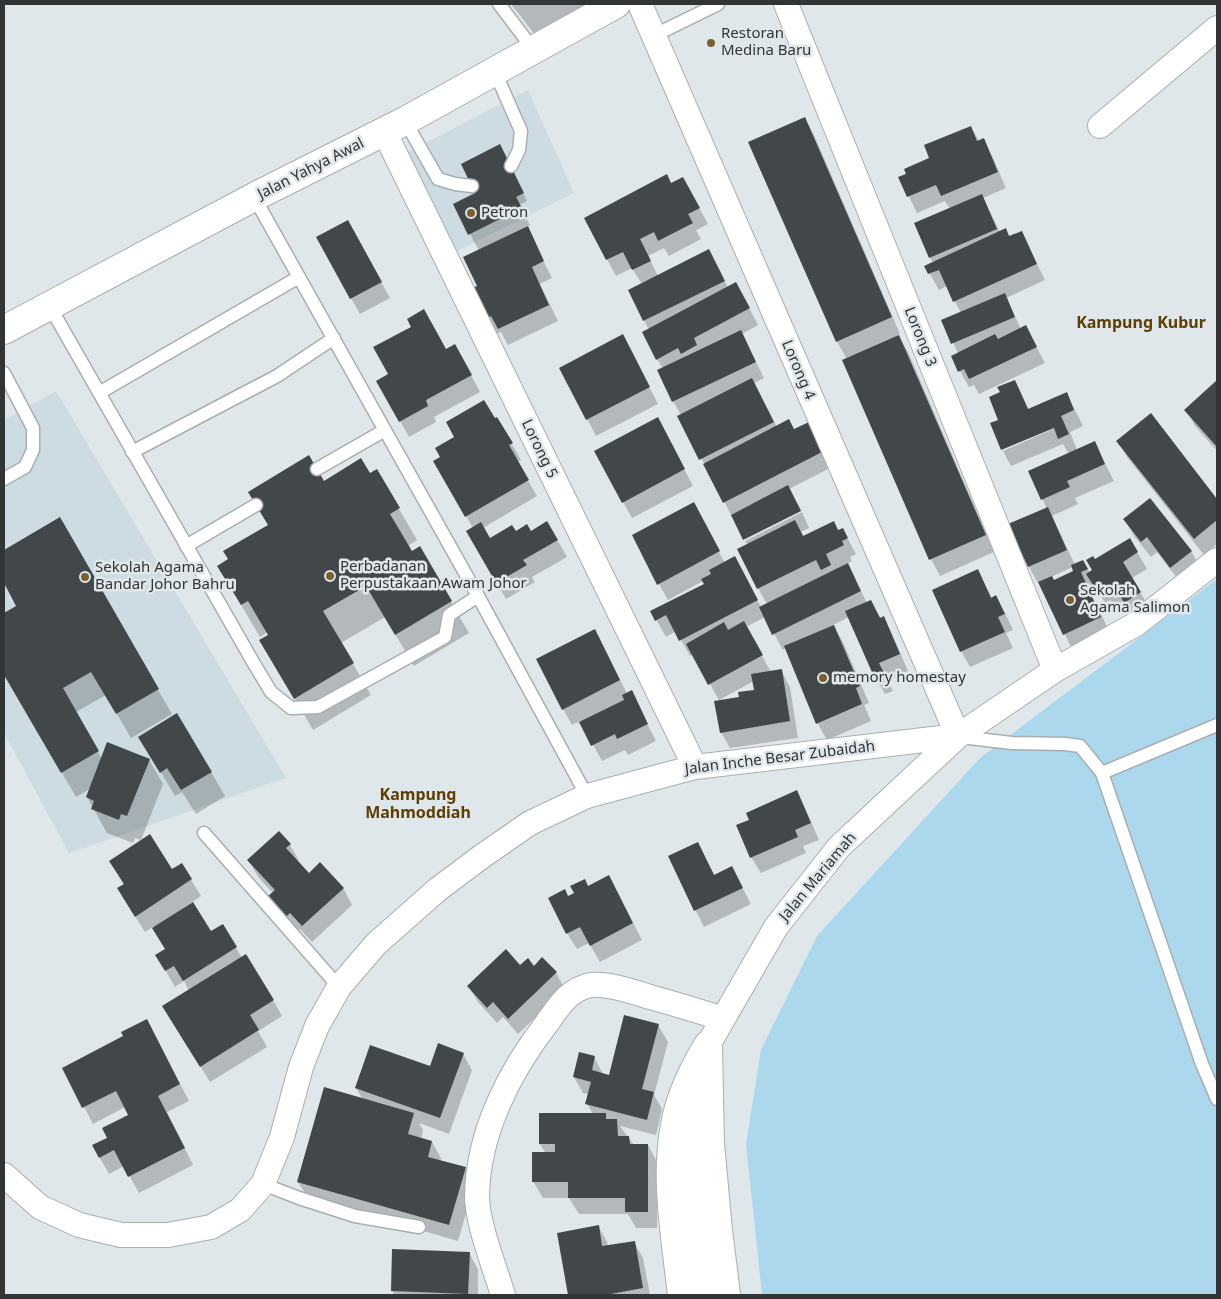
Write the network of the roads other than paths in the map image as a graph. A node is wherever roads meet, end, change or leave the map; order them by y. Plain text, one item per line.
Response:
1 (499, 4) edge
2 (616, 4) edge
3 (640, 4) edge
4 (718, 4) edge
5 (786, 4) edge
6 (1217, 28) edge
7 (653, 36) junction
8 (533, 49) junction
9 (495, 72) junction
10 (395, 126) junction
11 (1100, 126) dead end
12 (511, 166) dead end
13 (472, 186) dead end
14 (254, 197) junction
15 (299, 277) junction
16 (49, 305) junction
17 (4, 330) edge
18 (334, 338) junction
19 (4, 374) edge
20 (99, 394) junction
21 (385, 430) junction
22 (132, 452) junction
23 (317, 469) dead end
24 (4, 479) edge
25 (256, 505) dead end
26 (186, 546) junction
27 (1217, 560) edge
28 (478, 596) junction
29 (1055, 670) junction
30 (1217, 725) edge
31 (958, 736) junction
32 (695, 767) junction
33 (1102, 773) junction
34 (587, 796) junction
35 (204, 833) dead end
36 (339, 987) junction
37 (723, 1018) junction
38 (708, 1045) junction
39 (1217, 1099) edge
40 (4, 1175) edge
41 (263, 1184) junction
42 (419, 1227) dead end
43 (503, 1295) edge
44 (682, 1295) edge
45 (702, 1295) edge
46 (726, 1295) edge

1 - 8 lane
2 - 8 main road, Jalan Yahya Awal
3 - 7 street, Lorong 4
4 - 7 lane
5 - 29 street, Lorong 3
6 - 11 street
7 - 31 street, Lorong 4
8 - 9 main road, Jalan Yahya Awal
9 - 10 main road, Jalan Yahya Awal
9 - 12 lane
10 - 13 lane
10 - 14 main road, Jalan Yahya Awal
10 - 32 street, Lorong 5
14 - 15 lane
14 - 16 main road, Jalan Yahya Awal
15 - 18 lane
15 - 20 lane
16 - 17 main road, Jalan Yahya Awal
16 - 20 lane
18 - 21 lane
18 - 22 lane
19 - 24 lane
20 - 22 lane
21 - 23 lane
21 - 28 lane
22 - 26 lane
25 - 26 lane
26 - 28 lane
27 - 29 street, Jalan Mariamah
28 - 34 lane
29 - 31 street, Jalan Mariamah
30 - 33 lane
31 - 32 street, Jalan Inche Besar Zubaidah
31 - 33 lane
31 - 37 street, Jalan Mariamah
32 - 34 street, Jalan Inche Besar Zubaidah
33 - 39 lane
34 - 36 street, Jalan Inche Besar Zubaidah
35 - 36 lane
36 - 41 street, Jalan Inche Besar Zubaidah
37 - 38 street, Jalan Mariamah
37 - 43 street
38 - 44 main road
38 - 45 street, Jalan Mariamah
38 - 46 main road
40 - 41 street, Jalan Inche Besar Zubaidah
41 - 42 lane

